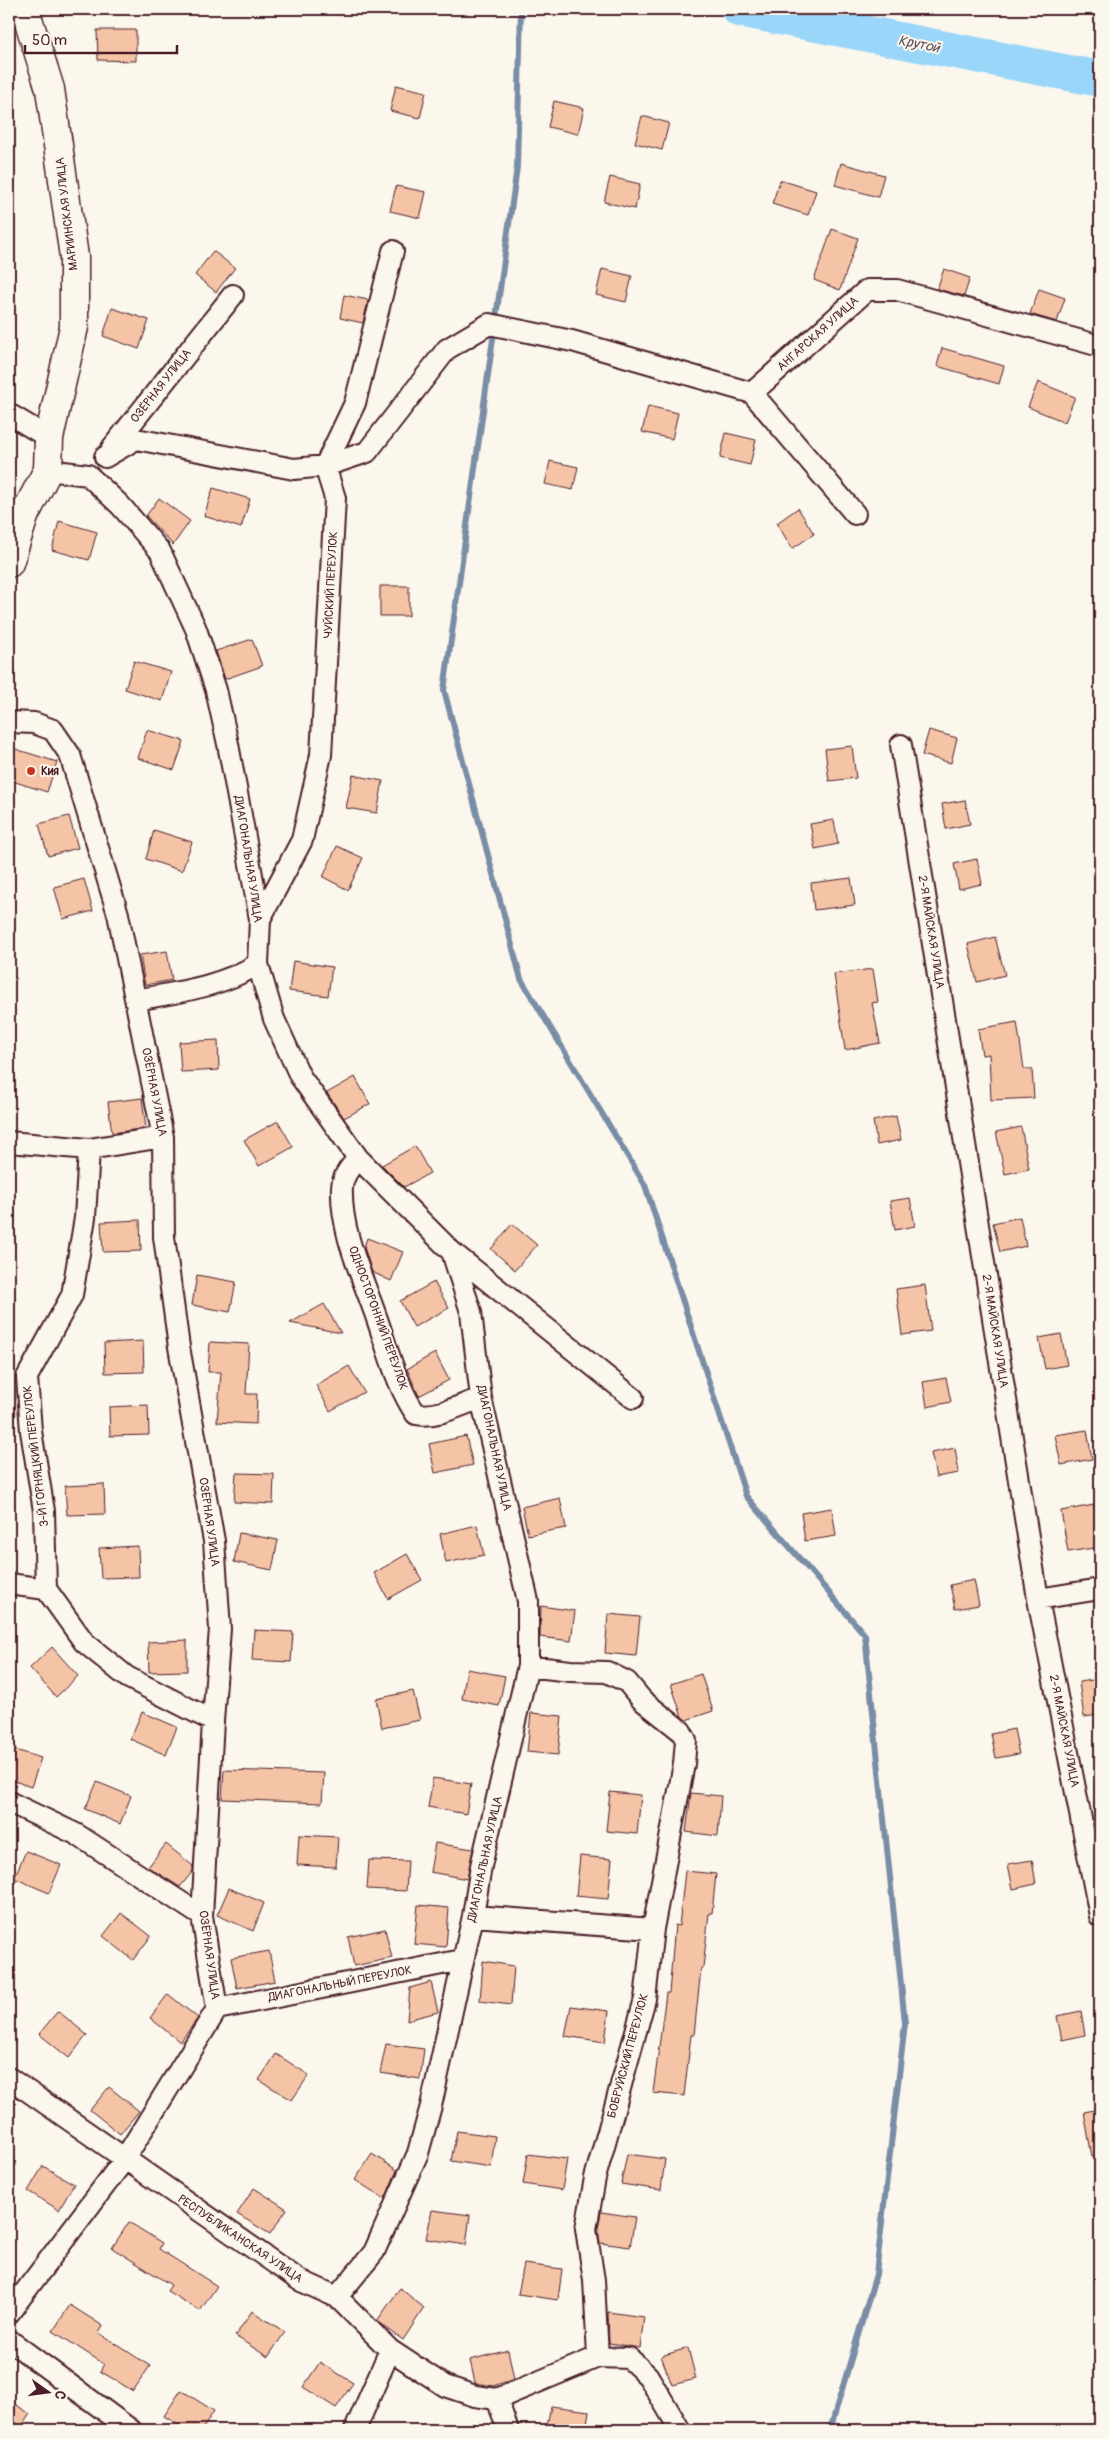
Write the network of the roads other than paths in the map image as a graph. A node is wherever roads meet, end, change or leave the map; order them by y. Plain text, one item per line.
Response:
1 (25, 9) edge
2 (393, 251) dead end
3 (233, 295) dead end
4 (1100, 346) edge
5 (752, 394) junction
6 (9, 414) edge
7 (49, 438) junction
8 (105, 456) junction
9 (325, 466) junction
10 (48, 470) junction
11 (88, 475) junction
12 (855, 514) dead end
13 (9, 563) edge
14 (9, 722) edge
15 (902, 745) dead end
16 (260, 919) junction
17 (258, 964) junction
18 (136, 1000) junction
19 (163, 1137) junction
20 (9, 1142) edge
21 (89, 1149) junction
22 (358, 1158) junction
23 (452, 1252) junction
24 (18, 1374) edge
25 (481, 1398) junction
26 (633, 1398) dead end
27 (9, 1584) edge
28 (46, 1589) junction
29 (1100, 1589) edge
30 (1038, 1599) junction
31 (528, 1666) junction
32 (213, 1722) junction
33 (9, 1802) edge
34 (202, 1916) junction
35 (473, 1916) junction
36 (1100, 1916) edge
37 (653, 1929) junction
38 (462, 1960) junction
39 (217, 2009) junction
40 (9, 2078) edge
41 (124, 2160) junction
42 (337, 2298) junction
43 (9, 2313) edge
44 (9, 2340) edge
45 (390, 2350) junction
46 (598, 2357) junction
47 (497, 2399) junction
48 (130, 2430) edge
49 (355, 2430) edge
50 (508, 2430) edge
51 (680, 2430) edge

1 - 7 main road, МАРИИНСКАЯ УЛИЦА
2 - 9 street
3 - 8 street, ОЗЁРНАЯ УЛИЦА
4 - 5 street, АНГАРСКАЯ УЛИЦА
5 - 9 street
5 - 12 street
6 - 7 street
7 - 10 main road, МАРИИНСКАЯ УЛИЦА
8 - 9 street
8 - 11 street, ОЗЁРНАЯ УЛИЦА
9 - 16 street, ЧУЙСКИЙ ПЕРЕУЛОК
10 - 11 street
10 - 13 main road, МАРИИНСКАЯ УЛИЦА
11 - 16 street, ДИАГОНАЛЬНАЯ УЛИЦА
14 - 18 street, ОЗЁРНАЯ УЛИЦА
15 - 30 street, 2-Я МАЙСКАЯ УЛИЦА
16 - 17 street, ДИАГОНАЛЬНАЯ УЛИЦА
17 - 18 street
17 - 22 street, ДИАГОНАЛЬНАЯ УЛИЦА
18 - 19 street, ОЗЁРНАЯ УЛИЦА
19 - 21 street
19 - 32 street, ОЗЁРНАЯ УЛИЦА
20 - 21 street
21 - 24 street, 3-Й ГОРНЯЦКИЙ ПЕРЕУЛОК
22 - 23 street, ДИАГОНАЛЬНАЯ УЛИЦА
22 - 25 street, ОДНОСТОРОННИЙ ПЕРЕУЛОК
23 - 25 street, ДИАГОНАЛЬНАЯ УЛИЦА
23 - 26 street
24 - 28 street, 3-Й ГОРНЯЦКИЙ ПЕРЕУЛОК
25 - 31 street, ДИАГОНАЛЬНАЯ УЛИЦА
27 - 28 street
28 - 32 street
29 - 30 street
30 - 36 street, 2-Я МАЙСКАЯ УЛИЦА
31 - 35 street, ДИАГОНАЛЬНАЯ УЛИЦА
31 - 37 street, БОБРУЙСКИЙ ПЕРЕУЛОК
32 - 34 street, ОЗЁРНАЯ УЛИЦА
33 - 34 street
34 - 39 street, ОЗЁРНАЯ УЛИЦА
35 - 37 street
35 - 38 street, ДИАГОНАЛЬНАЯ УЛИЦА
37 - 46 street, БОБРУЙСКИЙ ПЕРЕУЛОК
38 - 39 street, ДИАГОНАЛЬНЫЙ ПЕРЕУЛОК
38 - 42 street, ДИАГОНАЛЬНАЯ УЛИЦА
39 - 41 street, ОЗЁРНАЯ УЛИЦА
40 - 41 street, РЕСПУБЛИКАНСКАЯ УЛИЦА
41 - 42 street, РЕСПУБЛИКАНСКАЯ УЛИЦА
41 - 43 street, ОЗЁРНАЯ УЛИЦА
42 - 45 street, РЕСПУБЛИКАНСКАЯ УЛИЦА
44 - 48 street
45 - 47 street, РЕСПУБЛИКАНСКАЯ УЛИЦА
45 - 49 street
46 - 47 street
46 - 51 street
47 - 50 street

